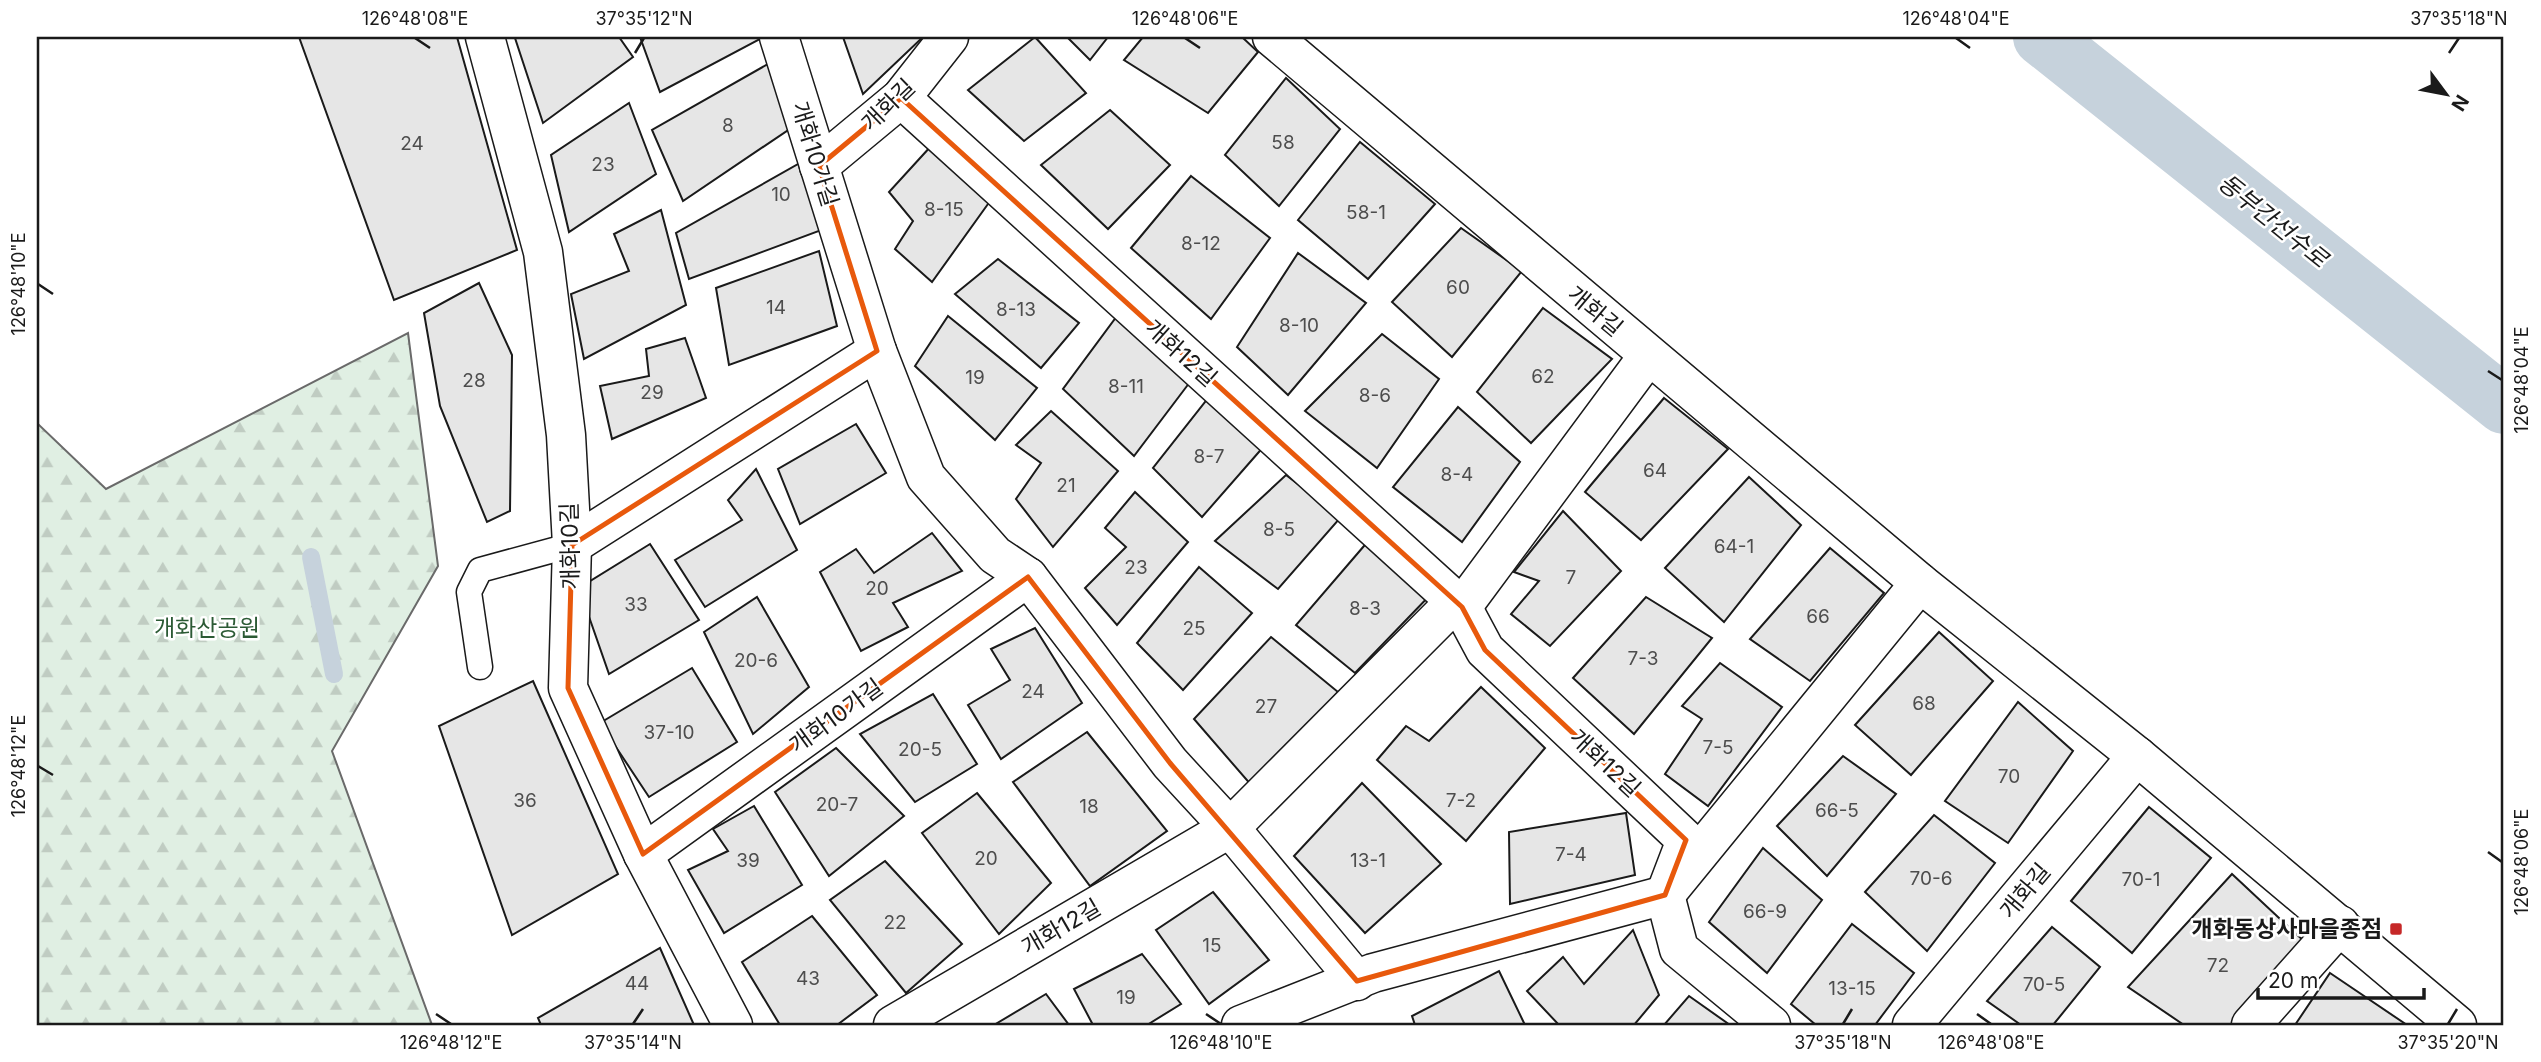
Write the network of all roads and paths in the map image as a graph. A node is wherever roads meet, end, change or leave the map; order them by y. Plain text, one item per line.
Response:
1 (485, 37) edge
2 (779, 37) edge
3 (949, 37) edge
4 (1272, 37) edge
5 (901, 98) junction
6 (819, 166) junction
7 (877, 351) junction
8 (1648, 356) junction
9 (572, 545) junction
10 (1028, 578) junction
11 (1920, 583) junction
12 (1462, 607) junction
13 (480, 667) dead end
14 (2137, 756) junction
15 (1230, 828) junction
16 (643, 854) junction
17 (1665, 895) junction
18 (2340, 925) junction
19 (1357, 981) junction
20 (733, 1025) edge
21 (893, 1025) edge
22 (1241, 1025) edge
23 (1771, 1025) edge
24 (1912, 1025) edge
25 (2251, 1025) edge
26 (2457, 1025) edge

1 - 9 street, 개화10길
2 - 6 street, 개화10가길
3 - 5 street, 개화길
4 - 8 street, 개화길
5 - 6 street, 개화길
5 - 12 street, 개화12길
6 - 7 street, 개화10가길
7 - 9 street
7 - 10 street, 개화10가길
8 - 11 street, 개화길
8 - 12 street, 개화12길
9 - 13 lane
9 - 16 street, 개화10길
10 - 15 street, 개화10가길
10 - 16 street, 개화10가길
11 - 14 street, 개화길
11 - 17 street
12 - 15 street, 개화12길
12 - 17 street, 개화12길
14 - 18 street, 개화길
14 - 24 street, 개화길
15 - 19 street
15 - 21 street, 개화12길
16 - 20 street, 개화10길
17 - 19 street
17 - 23 street
18 - 25 street
18 - 26 street, 개화길
19 - 22 street

